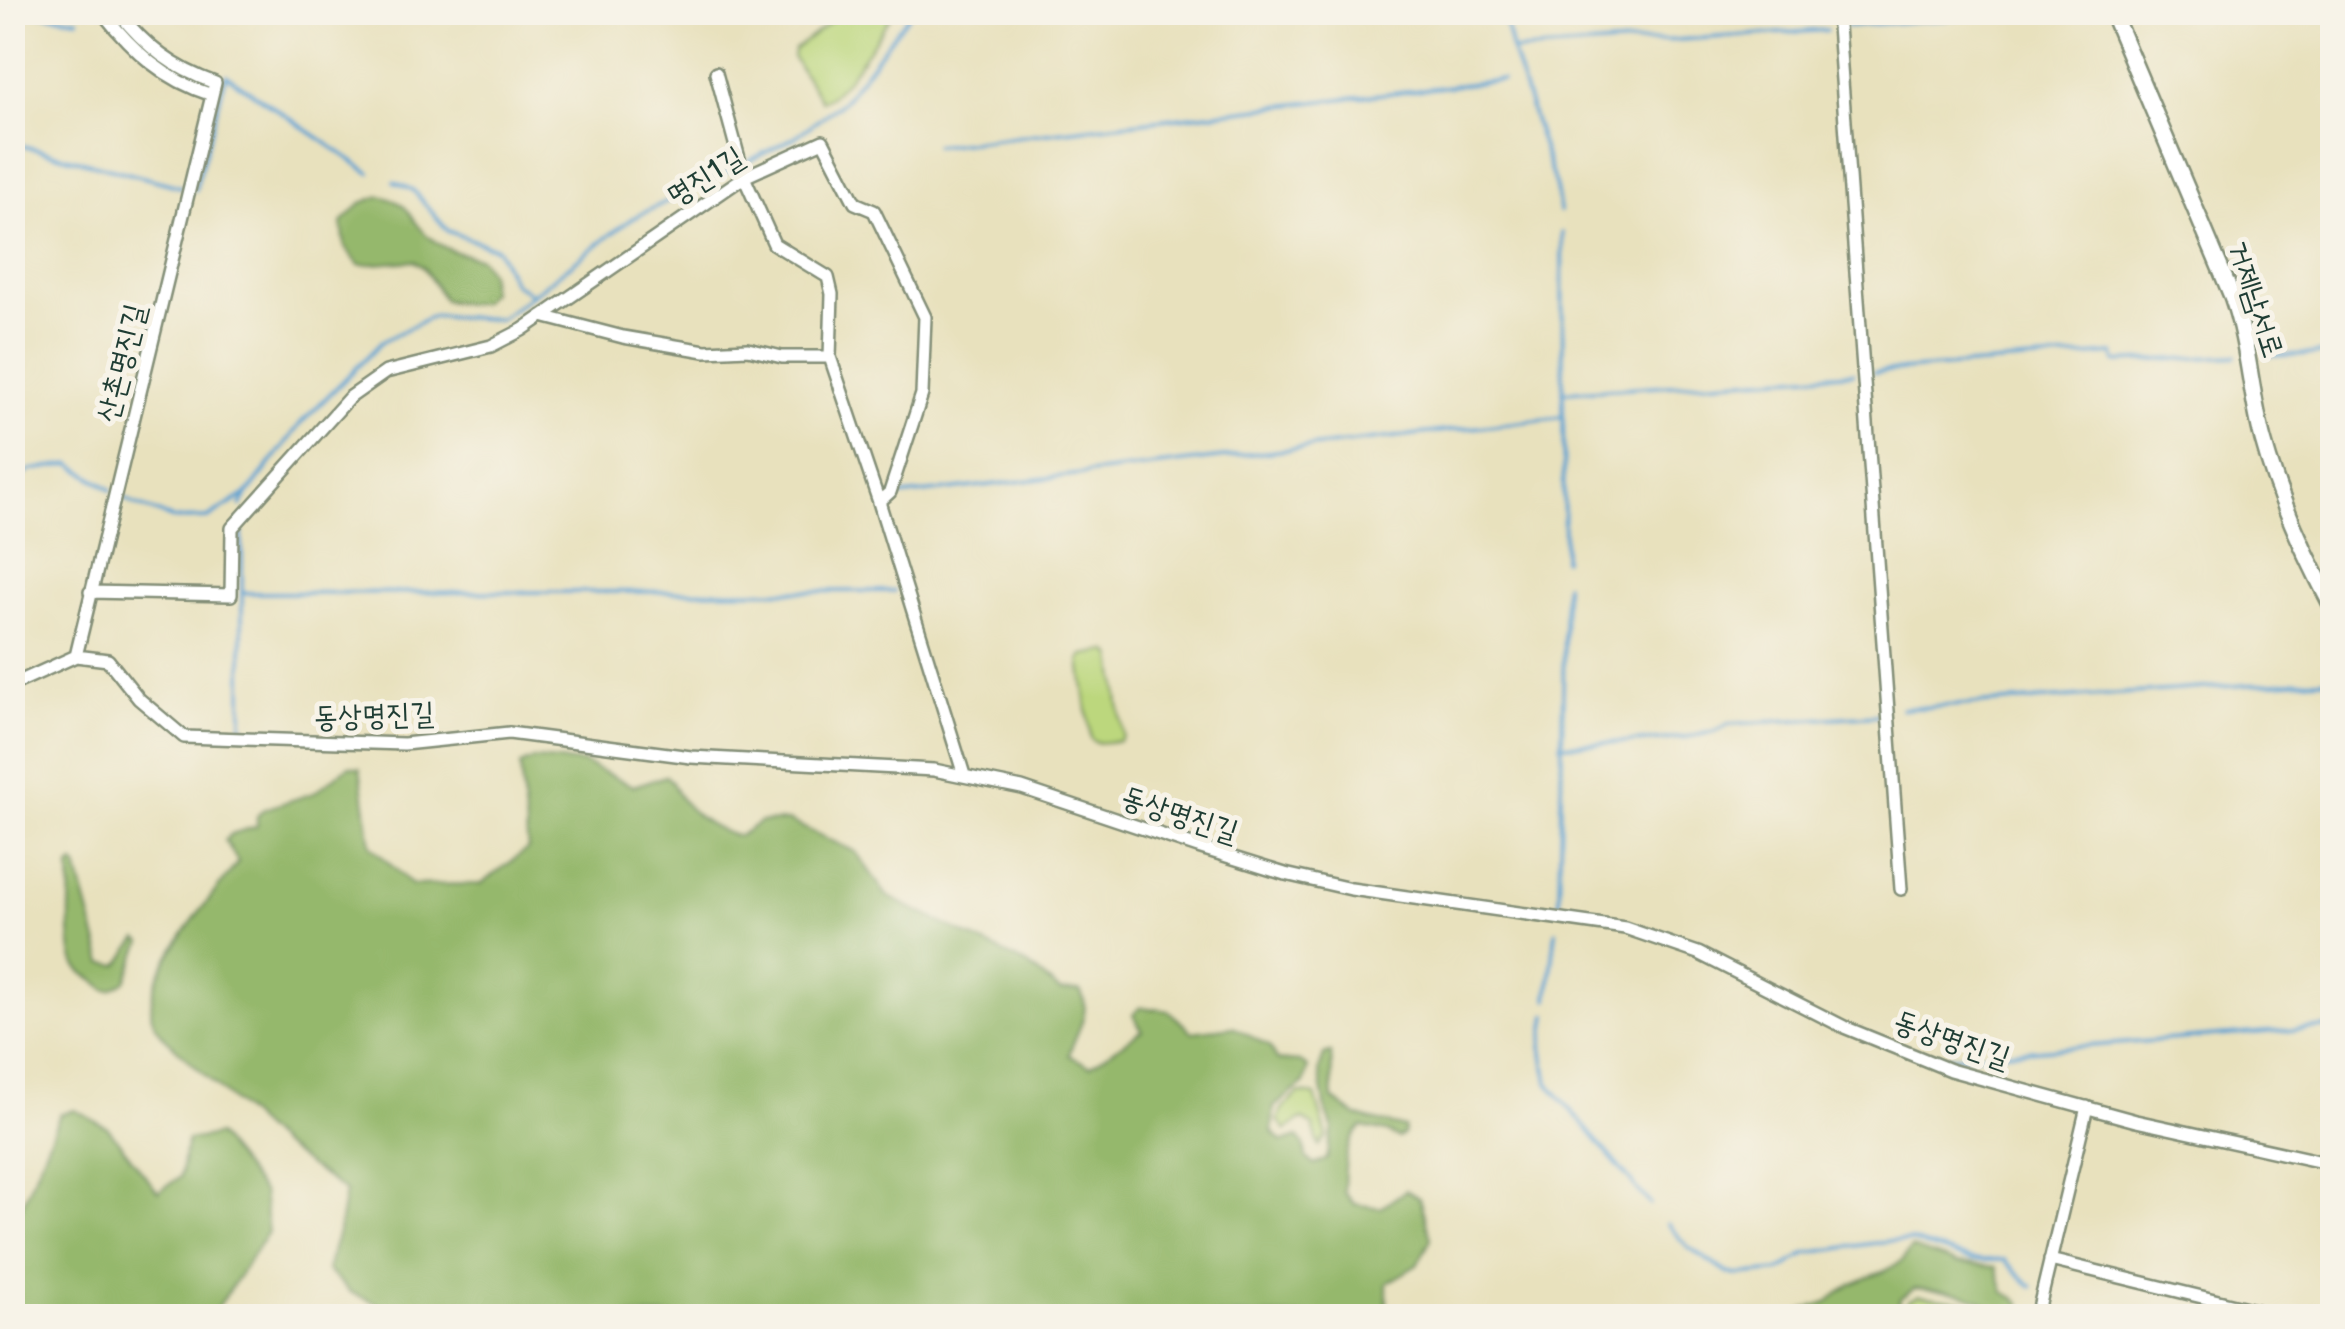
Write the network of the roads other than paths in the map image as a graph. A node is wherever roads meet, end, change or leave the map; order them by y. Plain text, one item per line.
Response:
1 (102, 12) edge
2 (118, 12) edge
3 (1837, 12) edge
4 (2112, 12) edge
5 (716, 73) dead end
6 (214, 89) junction
7 (744, 177) junction
8 (542, 316) junction
9 (830, 358) junction
10 (879, 502) junction
11 (90, 592) junction
12 (2332, 606) edge
13 (76, 656) junction
14 (12, 685) edge
15 (964, 774) junction
16 (1900, 889) dead end
17 (2086, 1107) junction
18 (2332, 1164) edge
19 (2050, 1260) junction
20 (2037, 1316) edge
21 (2280, 1316) edge

1 - 6 street
2 - 6 street
3 - 16 street
4 - 12 main road, 거제남서로
5 - 7 street
6 - 11 street, 산촌명진길
7 - 8 street, 명진1길
7 - 9 street
7 - 10 street, 명진1길
8 - 9 street
8 - 11 street, 명진1길
9 - 10 street
10 - 15 street
11 - 13 street, 산촌명진길
13 - 14 street
13 - 15 street, 동상명진길
15 - 17 street, 동상명진길
17 - 18 street, 동상명진길
17 - 19 street
19 - 20 street
19 - 21 street

